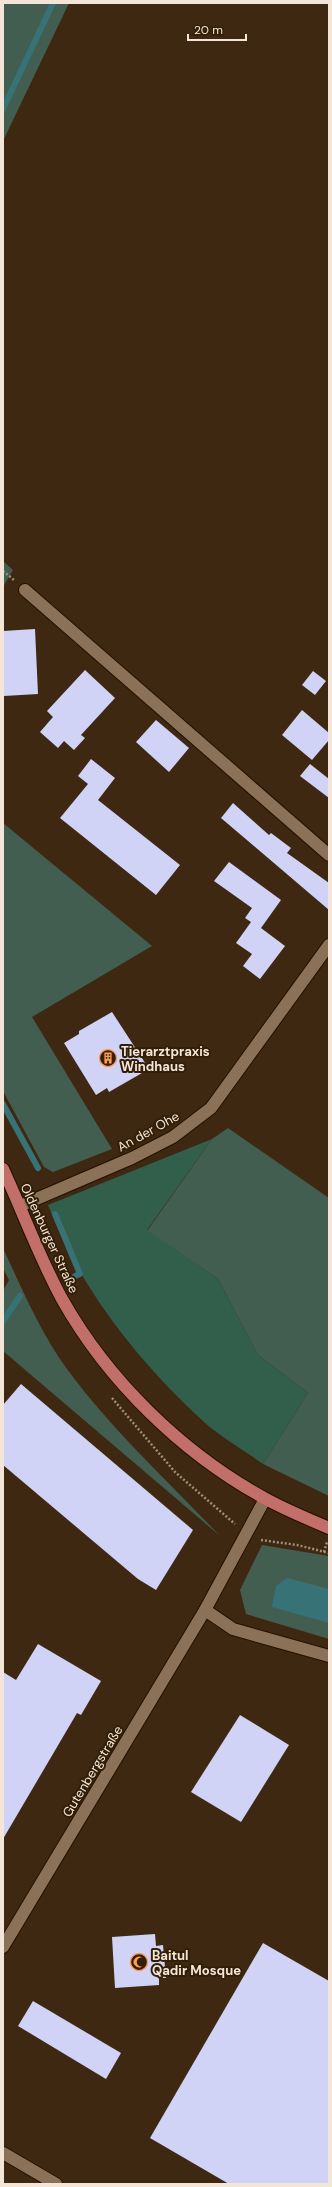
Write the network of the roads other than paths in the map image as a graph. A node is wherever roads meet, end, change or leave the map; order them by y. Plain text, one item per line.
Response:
1 (25, 590) dead end
2 (329, 855) edge
3 (329, 945) edge
4 (3, 1169) edge
5 (20, 1206) junction
6 (266, 1499) junction
7 (329, 1528) edge
8 (205, 1610) junction
9 (329, 1656) edge
10 (3, 1947) edge
11 (3, 2153) edge
12 (56, 2184) edge

1 - 2 street
3 - 5 street, An der Ohe
4 - 5 main road, Oldenburger Straße
5 - 6 main road, Oldenburger Straße
6 - 7 main road, Oldenburger Straße
6 - 8 street, Gutenbergstraße
8 - 9 street
8 - 10 street, Gutenbergstraße
11 - 12 street

